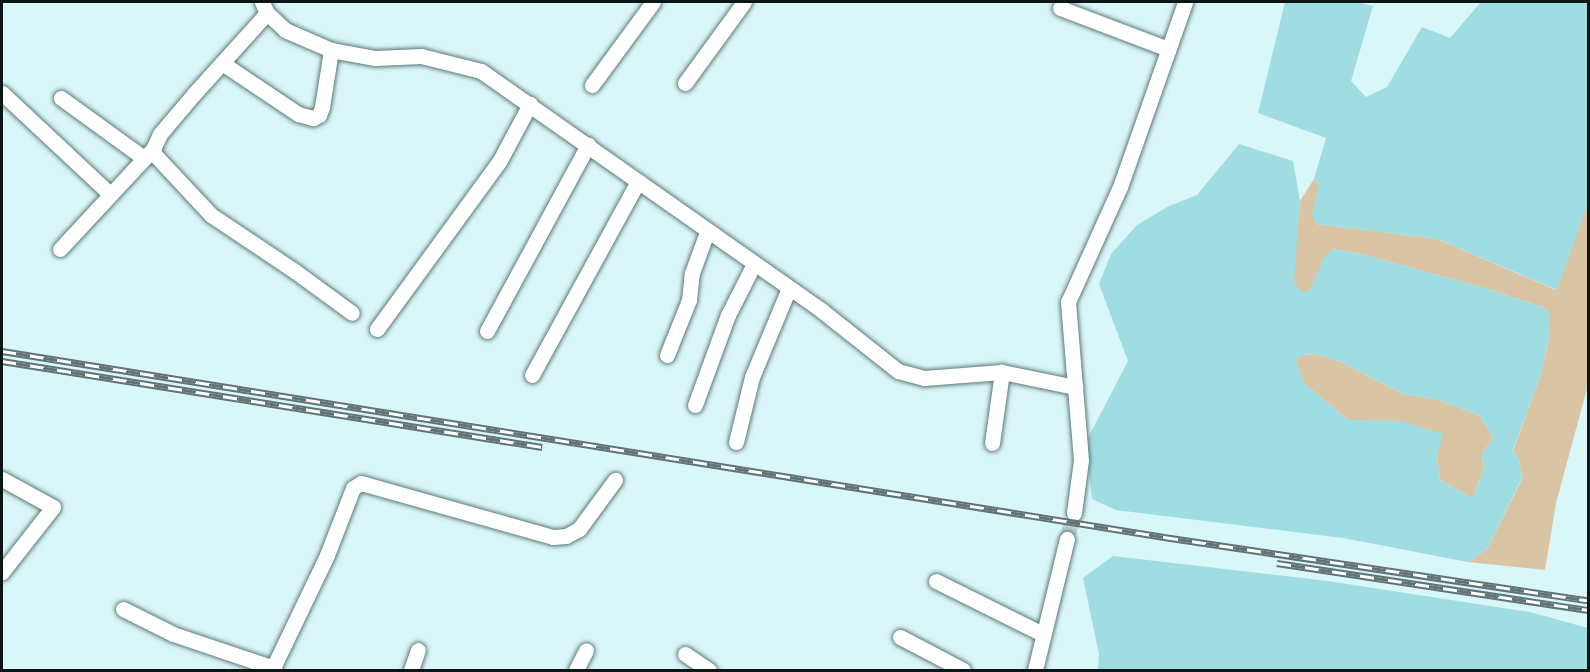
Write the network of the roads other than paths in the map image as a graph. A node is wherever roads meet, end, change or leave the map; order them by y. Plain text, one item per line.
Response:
1 (653, 2) edge
2 (744, 2) edge
3 (1185, 2) edge
4 (264, 7) edge
5 (1060, 8) dead end
6 (1168, 49) junction
7 (331, 50) junction
8 (222, 63) junction
9 (685, 83) dead end
10 (592, 85) dead end
11 (2, 93) edge
12 (61, 98) dead end
13 (530, 104) junction
14 (588, 145) junction
15 (148, 153) junction
16 (638, 181) junction
17 (111, 194) junction
18 (708, 232) junction
19 (60, 249) dead end
20 (754, 264) junction
21 (789, 288) junction
22 (352, 314) dead end
23 (377, 329) dead end
24 (487, 331) dead end
25 (667, 355) dead end
26 (1002, 372) junction
27 (532, 375) dead end
28 (1075, 387) junction
29 (695, 405) dead end
30 (736, 442) dead end
31 (992, 442) dead end
32 (2, 479) edge
33 (615, 480) dead end
34 (1074, 513) tunnel mouth
35 (1067, 539) tunnel mouth
36 (2, 572) edge
37 (936, 581) dead end
38 (123, 609) dead end
39 (1043, 634) junction
40 (900, 637) dead end
41 (418, 650) dead end
42 (586, 650) dead end
43 (685, 654) dead end
44 (273, 669) edge
45 (411, 670) edge
46 (576, 670) edge
47 (709, 670) edge
48 (963, 670) edge
49 (1035, 670) edge

1 - 10 street
2 - 9 street
3 - 6 street
4 - 7 street
4 - 8 street
5 - 6 street
6 - 28 street
7 - 8 street
7 - 13 street
8 - 15 street
11 - 17 street
12 - 15 street
13 - 14 street
13 - 23 street
14 - 16 street
14 - 24 street
15 - 17 street
15 - 22 street
16 - 18 street
16 - 27 street
17 - 19 street
18 - 20 street
18 - 25 street
20 - 21 street
20 - 29 street
21 - 26 street
21 - 30 street
26 - 28 street
26 - 31 street
28 - 34 street
32 - 36 street
33 - 44 street
35 - 39 street
37 - 39 street
38 - 44 street
39 - 49 street
40 - 48 street
41 - 45 street
42 - 46 street
43 - 47 street

